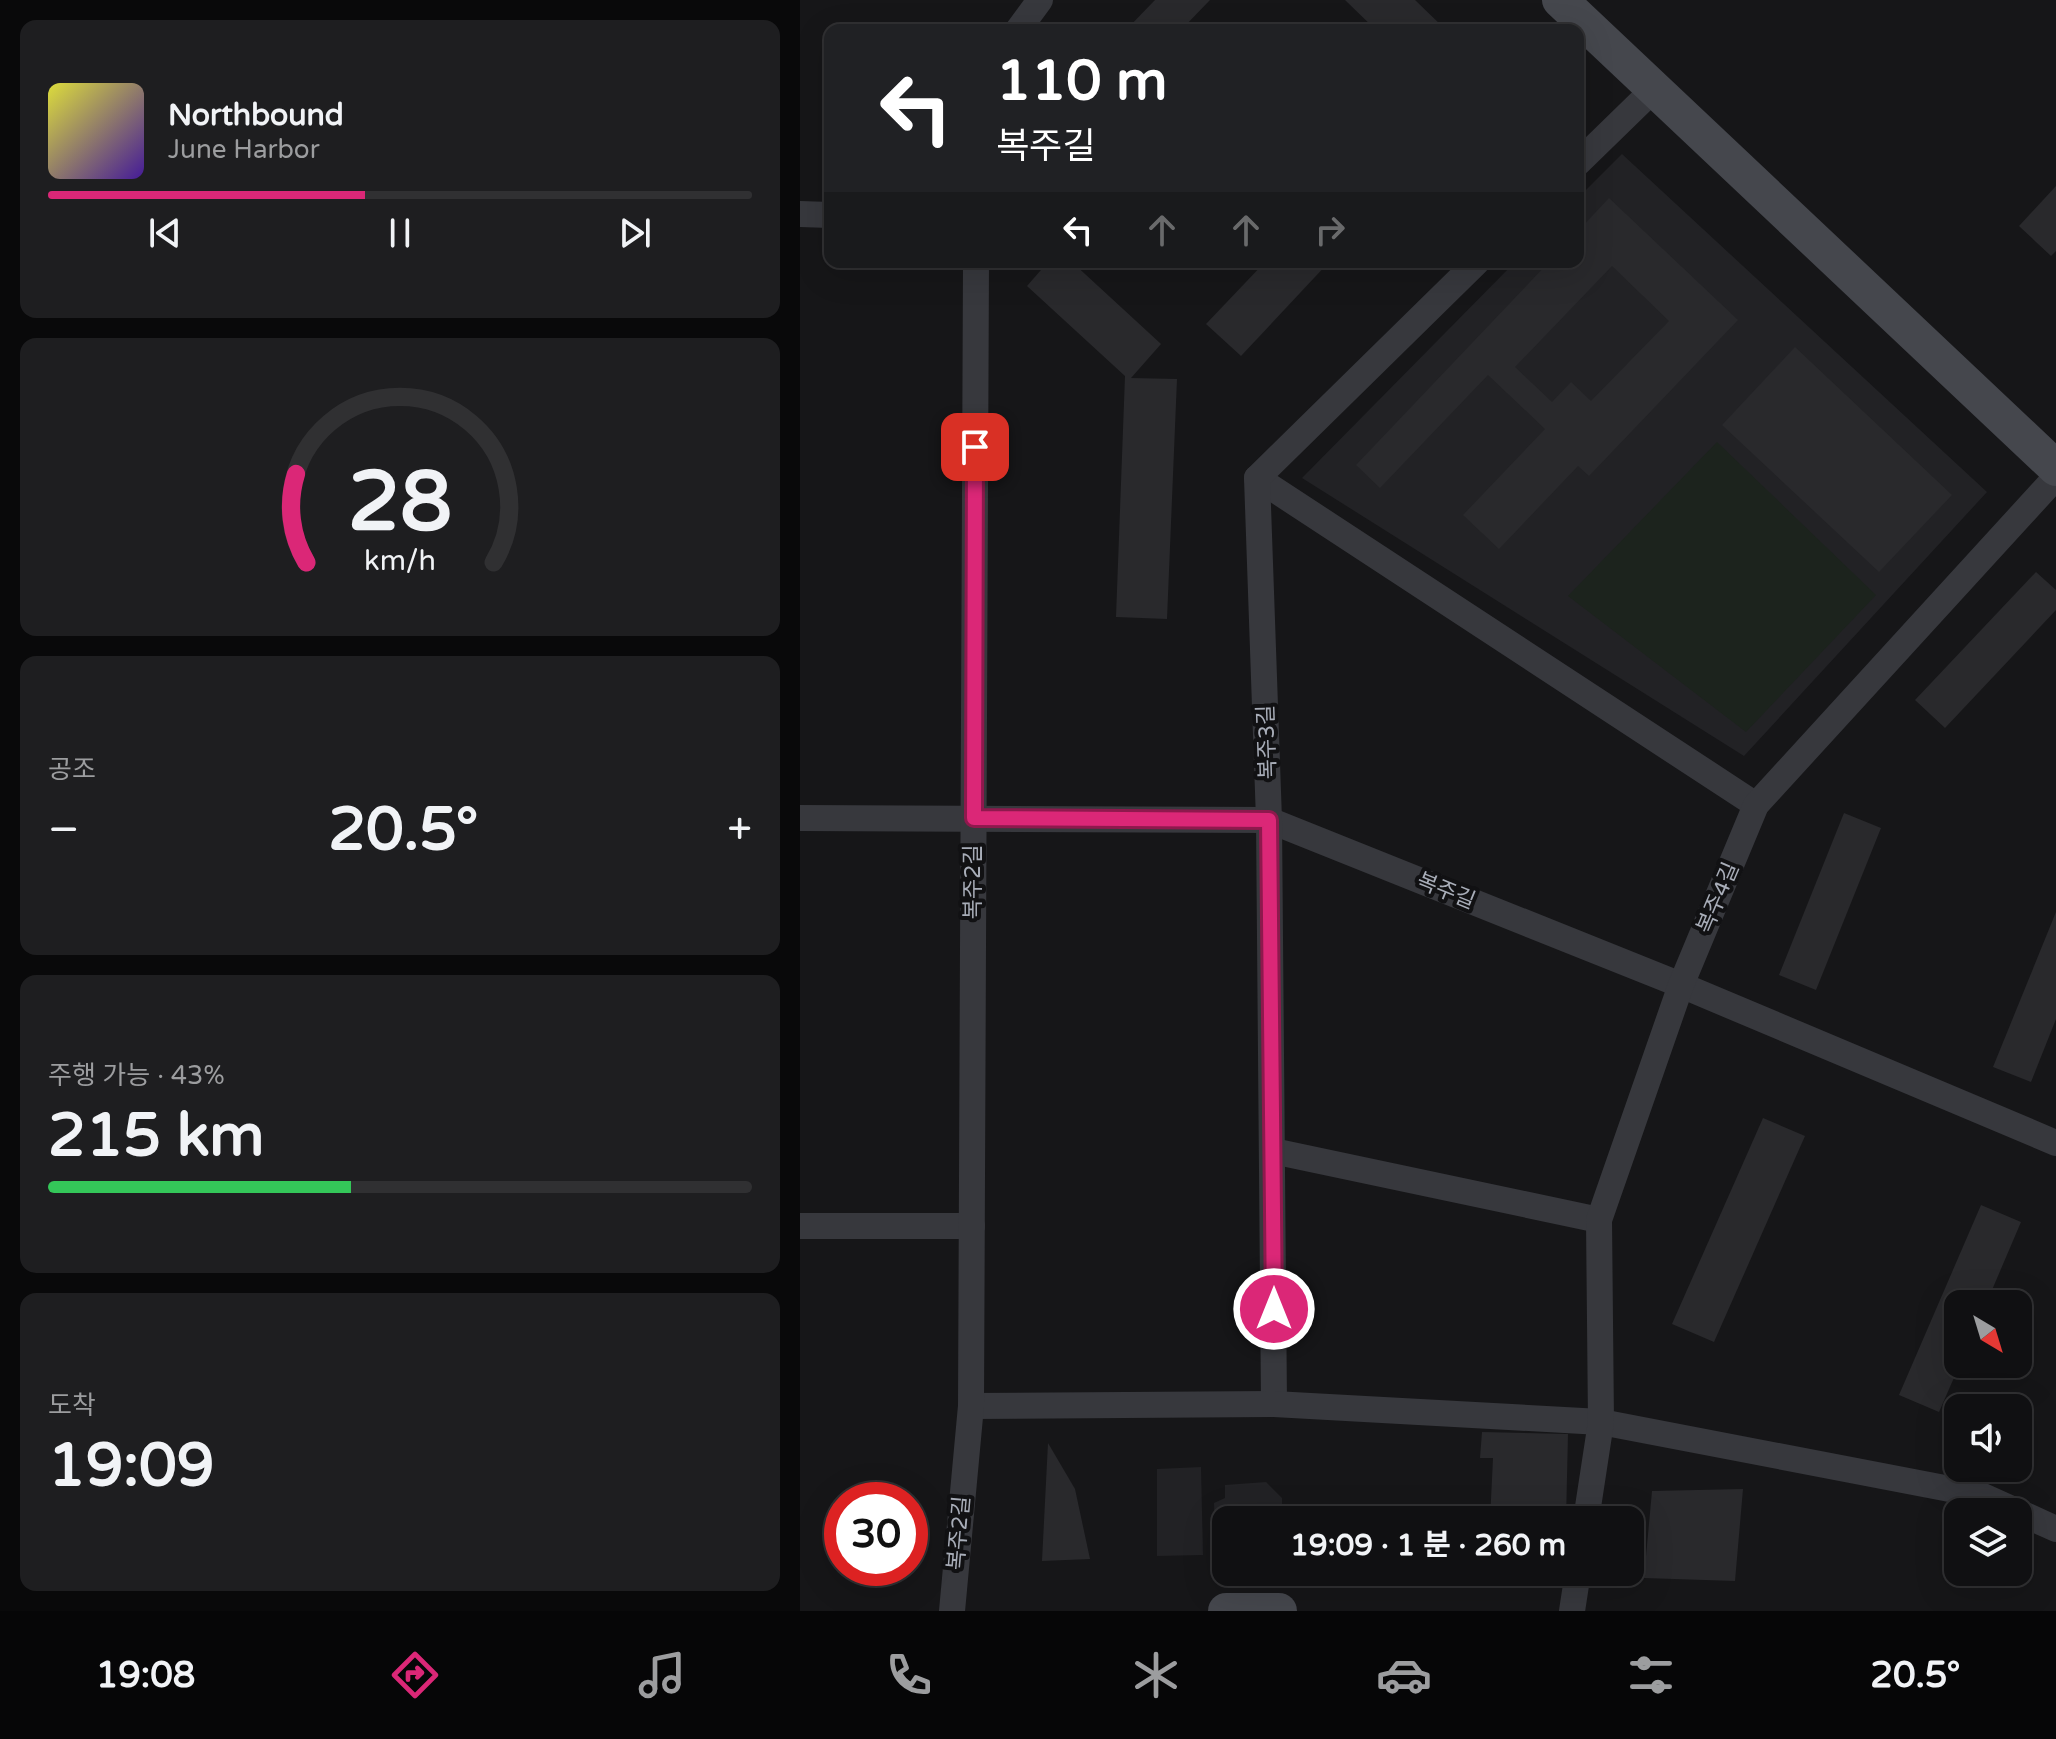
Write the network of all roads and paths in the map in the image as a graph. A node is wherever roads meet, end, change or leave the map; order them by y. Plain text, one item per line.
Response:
1 (1560, 0) edge
2 (1035, 2) edge
3 (1022, 24) edge
4 (1654, 89) junction
5 (1584, 157) edge
6 (800, 214) edge
7 (824, 215) edge
8 (976, 268) edge
9 (1471, 268) edge
10 (2056, 468) edge
11 (2056, 477) edge
12 (1257, 478) junction
13 (1756, 805) junction
14 (800, 818) edge
15 (974, 818) junction
16 (1269, 820) junction
17 (1681, 985) junction
18 (2056, 1143) edge
19 (1273, 1151) junction
20 (1599, 1220) junction
21 (800, 1226) edge
22 (972, 1226) junction
23 (1274, 1404) junction
24 (971, 1406) junction
25 (1601, 1422) junction
26 (1588, 1506) edge
27 (2056, 1529) edge
28 (1576, 1586) edge
29 (952, 1611) edge
30 (1226, 1611) edge
31 (1279, 1611) edge
32 (1572, 1611) edge

1 - 4 street
2 - 3 street
4 - 5 street
4 - 10 street
6 - 7 street
8 - 15 street, 복주2길
9 - 12 street
11 - 13 street, 복주4길
12 - 13 street
12 - 16 street, 복주3길
13 - 17 street, 복주4길
14 - 15 street, 복주길
15 - 16 street, 복주길
15 - 22 street, 복주2길
16 - 17 street, 복주길
16 - 19 street, 복주3길
17 - 18 street, 복주길
17 - 20 street, 복주4길
19 - 20 street
19 - 23 street, 복주3길
20 - 25 street, 복주4길
21 - 22 street
22 - 24 street, 복주2길
23 - 24 street
23 - 25 street
24 - 29 street, 복주2길
25 - 26 street, 복주4길
25 - 27 street
28 - 32 street
30 - 31 street

